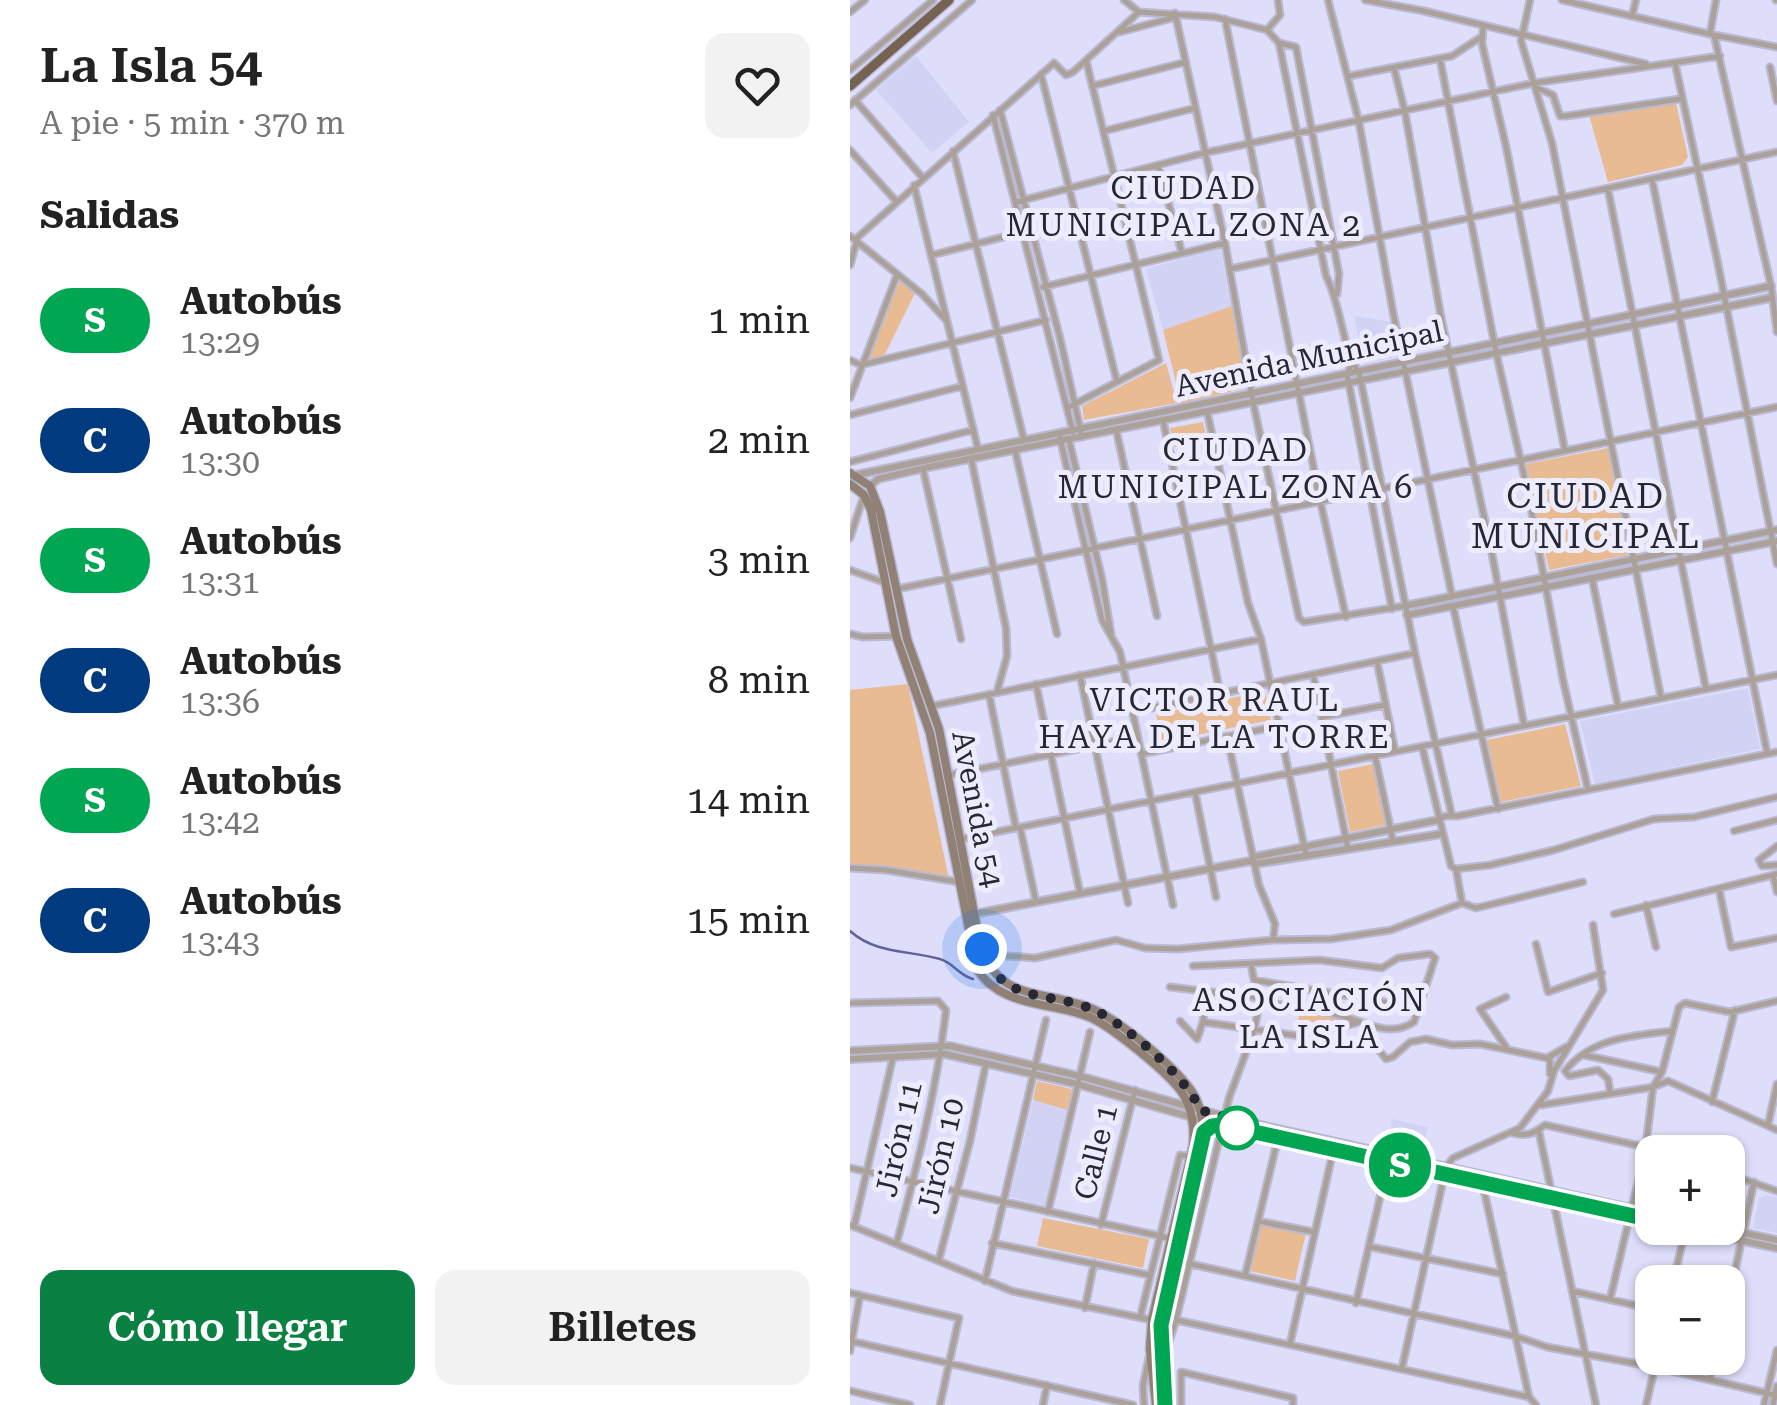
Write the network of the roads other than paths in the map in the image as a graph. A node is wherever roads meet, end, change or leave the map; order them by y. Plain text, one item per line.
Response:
1 (864, 0) edge
2 (933, 0) edge
3 (949, 0) edge
4 (972, 0) edge
5 (1124, 0) edge
6 (1278, 0) edge
7 (1328, 0) edge
8 (1365, 0) edge
9 (1530, 0) edge
10 (1562, 0) edge
11 (1636, 0) edge
12 (1716, 0) edge
13 (850, 12) edge
14 (1139, 12) junction
15 (1176, 15) junction
16 (1632, 16) junction
17 (1225, 19) junction
18 (1484, 27) junction
19 (1267, 30) junction
20 (1117, 32) junction
21 (1712, 35) junction
22 (1521, 36) junction
23 (1482, 38) junction
24 (1280, 42) junction
25 (1777, 46) edge
26 (1720, 56) junction
27 (1440, 59) junction
28 (1086, 60) junction
29 (1186, 62) junction
30 (1675, 63) junction
31 (1654, 66) junction
32 (1394, 68) junction
33 (1770, 68) dead end
34 (850, 70) edge
35 (1040, 74) junction
36 (1349, 76) junction
37 (1535, 85) junction
38 (850, 86) edge
39 (1092, 86) junction
40 (1494, 93) junction
41 (1680, 99) junction
42 (1777, 101) edge
43 (853, 102) edge
44 (1450, 102) junction
45 (1194, 108) junction
46 (1000, 109) junction
47 (1405, 112) junction
48 (993, 115) junction
49 (1359, 122) junction
50 (1104, 131) junction
51 (1310, 131) junction
52 (1297, 134) junction
53 (1250, 144) junction
54 (850, 150) edge
55 (952, 151) junction
56 (1777, 152) edge
57 (1204, 153) junction
58 (1742, 160) junction
59 (1158, 164) junction
60 (1696, 170) junction
61 (1114, 175) junction
62 (922, 178) junction
63 (1652, 179) junction
64 (914, 185) junction
65 (1069, 187) junction
66 (1608, 189) junction
67 (1564, 198) junction
68 (1024, 199) junction
69 (896, 202) junction
70 (1016, 202) junction
71 (1518, 208) junction
72 (1472, 218) junction
73 (1427, 226) junction
74 (1023, 232) junction
75 (850, 236) edge
76 (1381, 237) junction
77 (1225, 242) junction
78 (858, 243) junction
79 (975, 244) junction
80 (1334, 247) junction
81 (1321, 250) junction
82 (1182, 254) junction
83 (932, 255) junction
84 (1274, 259) junction
85 (1138, 265) junction
86 (850, 266) edge
87 (1230, 269) junction
88 (898, 275) junction
89 (1093, 276) junction
90 (1774, 286) edge
91 (1041, 288) junction
92 (1724, 296) junction
93 (1337, 297) junction
94 (1774, 298) edge
95 (1678, 306) junction
96 (1725, 307) junction
97 (1633, 316) junction
98 (1680, 316) junction
99 (1046, 320) junction
100 (947, 323) junction
101 (1588, 325) junction
102 (1633, 326) junction
103 (998, 331) junction
104 (1777, 332) edge
105 (1589, 335) junction
106 (1542, 338) junction
107 (952, 343) junction
108 (1496, 348) junction
109 (1451, 357) junction
110 (850, 360) edge
111 (1352, 363) junction
112 (861, 365) junction
113 (1406, 367) junction
114 (1360, 376) junction
115 (1348, 379) junction
116 (1117, 382) junction
117 (964, 386) junction
118 (1299, 388) junction
119 (850, 398) edge
120 (1252, 398) junction
121 (1070, 406) junction
122 (1777, 407) edge
123 (1206, 408) junction
124 (1748, 414) junction
125 (850, 415) edge
126 (1162, 416) junction
127 (1702, 424) junction
128 (1116, 426) junction
129 (974, 430) junction
130 (1656, 433) junction
131 (1071, 435) junction
132 (1610, 441) junction
133 (1025, 444) junction
134 (1014, 446) junction
135 (978, 450) junction
136 (1565, 451) junction
137 (970, 459) junction
138 (850, 462) edge
139 (1520, 462) junction
140 (922, 465) junction
141 (1474, 469) junction
142 (853, 474) edge
143 (1429, 479) junction
144 (850, 484) edge
145 (870, 486) junction
146 (1382, 488) junction
147 (1370, 490) junction
148 (864, 495) junction
149 (1320, 500) junction
150 (1274, 510) junction
151 (1230, 519) junction
152 (1186, 528) junction
153 (1774, 531) edge
154 (850, 538) edge
155 (1142, 538) junction
156 (1724, 541) junction
157 (1775, 542) edge
158 (1094, 548) junction
159 (1086, 550) junction
160 (1680, 550) junction
161 (1726, 551) junction
162 (1040, 559) junction
163 (1633, 559) junction
164 (1680, 560) junction
165 (1777, 564) edge
166 (996, 568) junction
167 (1636, 569) junction
168 (850, 570) edge
169 (1545, 577) junction
170 (950, 578) junction
171 (1592, 578) junction
172 (886, 582) junction
173 (1498, 587) junction
174 (1545, 587) junction
175 (897, 588) junction
176 (1499, 596) junction
177 (1452, 601) junction
178 (1392, 608) junction
179 (1406, 610) junction
180 (1157, 616) dead end
181 (1346, 617) junction
182 (850, 634) edge
183 (1057, 634) dead end
184 (896, 636) junction
185 (1111, 637) junction
186 (960, 639) dead end
187 (1261, 639) junction
188 (1210, 649) junction
189 (1414, 652) junction
190 (1376, 661) junction
191 (1123, 666) junction
192 (1313, 674) junction
193 (1080, 675) junction
194 (1777, 675) edge
195 (1753, 680) junction
196 (1269, 683) junction
197 (1036, 684) junction
198 (1706, 689) junction
199 (1220, 692) junction
200 (993, 693) junction
201 (1662, 698) junction
202 (1385, 705) junction
203 (932, 706) junction
204 (1618, 706) junction
205 (1132, 712) junction
206 (1571, 716) junction
207 (1322, 717) junction
208 (1279, 726) junction
209 (1524, 726) junction
210 (1481, 734) junction
211 (1227, 736) junction
212 (1137, 737) junction
213 (1435, 743) junction
214 (1094, 746) junction
215 (1422, 746) junction
216 (1773, 751) edge
217 (1396, 752) junction
218 (1051, 754) junction
219 (1140, 754) junction
220 (1376, 756) junction
221 (1004, 764) junction
222 (1332, 764) junction
223 (1288, 773) junction
224 (949, 775) junction
225 (1236, 784) junction
226 (1588, 790) junction
227 (1195, 792) junction
228 (1777, 796) edge
229 (1150, 801) junction
230 (1498, 808) junction
231 (1106, 810) junction
232 (1452, 816) junction
233 (1064, 819) junction
234 (1438, 820) junction
235 (1777, 820) edge
236 (1018, 828) junction
237 (1390, 830) junction
238 (1734, 831) dead end
239 (1441, 834) junction
240 (1346, 838) junction
241 (956, 840) junction
242 (1393, 842) junction
243 (1777, 846) edge
244 (1348, 849) junction
245 (1305, 851) junction
246 (1253, 860) junction
247 (1777, 865) edge
248 (850, 868) edge
249 (1211, 868) junction
250 (1456, 869) junction
251 (1775, 874) edge
252 (1167, 876) junction
253 (959, 882) junction
254 (1582, 882) dead end
255 (1123, 884) junction
256 (1719, 888) junction
257 (1777, 892) edge
258 (1080, 893) junction
259 (1216, 897) dead end
260 (1036, 902) junction
261 (1128, 903) dead end
262 (1462, 904) junction
263 (1174, 905) dead end
264 (1646, 905) junction
265 (974, 914) junction
266 (1614, 914) dead end
267 (1594, 925) dead end
268 (1777, 938) edge
269 (1273, 940) junction
270 (980, 944) junction
271 (1536, 944) dead end
272 (1656, 947) dead end
273 (1250, 964) junction
274 (1193, 966) dead end
275 (1602, 973) junction
276 (1170, 988) dead end
277 (1208, 991) junction
278 (1506, 997) dead end
279 (1777, 1001) edge
280 (1260, 1002) junction
281 (850, 1003) edge
282 (1419, 1008) junction
283 (1735, 1010) junction
284 (1046, 1020) dead end
285 (1180, 1021) dead end
286 (1203, 1022) junction
287 (1359, 1022) junction
288 (1367, 1026) junction
289 (1254, 1031) junction
290 (1672, 1031) junction
291 (1090, 1032) dead end
292 (1568, 1046) junction
293 (941, 1049) junction
294 (1508, 1050) junction
295 (850, 1051) edge
296 (1584, 1055) junction
297 (893, 1056) junction
298 (987, 1058) junction
299 (1547, 1058) junction
300 (850, 1059) edge
301 (1033, 1069) junction
302 (1662, 1072) junction
303 (1078, 1080) junction
304 (1549, 1082) junction
305 (1777, 1084) edge
306 (1654, 1087) junction
307 (1135, 1090) junction
308 (1610, 1092) junction
309 (1132, 1100) junction
310 (1712, 1102) junction
311 (1538, 1106) junction
312 (1190, 1112) junction
313 (1201, 1115) junction
314 (1223, 1121) junction
315 (1768, 1126) junction
316 (1777, 1130) edge
317 (1204, 1132) junction
318 (1539, 1132) junction
319 (1512, 1133) junction
320 (1279, 1134) junction
321 (1648, 1135) edge
322 (1635, 1145) edge
323 (1335, 1146) junction
324 (1190, 1156) junction
325 (1389, 1158) junction
326 (850, 1168) edge
327 (866, 1171) junction
328 (1446, 1171) junction
329 (1482, 1179) junction
330 (1745, 1179) edge
331 (913, 1181) junction
332 (1754, 1182) junction
333 (1550, 1190) junction
334 (1777, 1191) edge
335 (957, 1192) junction
336 (1555, 1198) junction
337 (1635, 1198) edge
338 (1002, 1201) junction
339 (1048, 1212) junction
340 (1632, 1212) junction
341 (1635, 1213) edge
342 (1258, 1220) junction
343 (1101, 1225) junction
344 (852, 1226) edge
345 (1314, 1232) junction
346 (1745, 1232) edge
347 (1158, 1236) junction
348 (1745, 1237) edge
349 (1745, 1237) edge
350 (1169, 1238) junction
351 (1777, 1240) edge
352 (897, 1242) junction
353 (992, 1242) junction
354 (1370, 1246) junction
355 (1777, 1248) edge
356 (1426, 1256) junction
357 (939, 1260) junction
358 (1174, 1261) junction
359 (1094, 1262) junction
360 (1188, 1264) junction
361 (1149, 1274) junction
362 (1503, 1274) junction
363 (1245, 1276) junction
364 (985, 1281) junction
365 (1301, 1288) junction
366 (1572, 1291) junction
367 (850, 1293) edge
368 (860, 1295) junction
369 (1610, 1299) junction
370 (1356, 1303) junction
371 (1635, 1305) edge
372 (1084, 1308) junction
373 (1414, 1313) junction
374 (1140, 1318) junction
375 (1152, 1320) junction
376 (1176, 1320) junction
377 (1515, 1336) junction
378 (851, 1341) edge
379 (1290, 1344) junction
380 (850, 1350) edge
381 (1150, 1350) junction
382 (1777, 1350) edge
383 (1585, 1353) junction
384 (1635, 1363) edge
385 (950, 1364) junction
386 (1161, 1364) junction
387 (1402, 1368) junction
388 (1652, 1375) edge
389 (1688, 1375) edge
390 (1711, 1375) edge
391 (1710, 1380) junction
392 (1047, 1385) junction
393 (1777, 1386) edge
394 (850, 1392) edge
395 (1771, 1394) edge
396 (1529, 1397) junction
397 (910, 1405) edge
398 (940, 1405) edge
399 (1042, 1405) edge
400 (1132, 1405) edge
401 (1144, 1405) edge
402 (1156, 1405) edge
403 (1166, 1405) edge
404 (1180, 1405) edge
405 (1293, 1405) edge
406 (1536, 1405) edge
407 (1596, 1405) edge
408 (1646, 1405) edge
409 (1764, 1405) edge
410 (1772, 1405) edge

1 - 13 street
2 - 34 street
3 - 38 highway
4 - 43 street
5 - 14 street
6 - 19 street
7 - 36 street
8 - 18 street
9 - 22 street
10 - 16 street
11 - 16 street
12 - 21 street
14 - 15 street
14 - 20 street
15 - 17 street
15 - 20 street
15 - 29 street
16 - 21 street
17 - 19 street
17 - 53 street
18 - 22 street
18 - 23 street
19 - 24 street
20 - 28 street
21 - 25 street
21 - 26 street
22 - 31 street
22 - 37 street
23 - 27 street
23 - 40 street
24 - 51 street
24 - 52 street
26 - 30 street
26 - 58 street
27 - 32 street
27 - 44 street
28 - 35 street
28 - 39 street
29 - 39 street
29 - 45 street
30 - 31 street
30 - 41 street
31 - 37 street
32 - 36 street
32 - 47 street
33 - 42 street
35 - 46 street
35 - 65 street
36 - 49 street
37 - 40 street
37 - 41 street
37 - 67 street
39 - 50 street
40 - 44 street
40 - 71 street
41 - 60 street
43 - 62 street
44 - 47 street
44 - 72 street
45 - 50 street
45 - 57 street
46 - 48 street
46 - 68 street
47 - 49 street
47 - 73 street
48 - 55 street
48 - 70 street
49 - 51 street
49 - 76 street
50 - 61 street
51 - 52 street
51 - 80 street
52 - 53 street
52 - 81 street
53 - 57 street
53 - 84 street
54 - 69 street
55 - 62 street
55 - 79 street
56 - 58 street
57 - 59 street
57 - 77 street
58 - 60 street
58 - 90 street
59 - 61 street
59 - 82 street
60 - 63 street
60 - 92 street
61 - 65 street
61 - 85 street
62 - 64 street
63 - 66 street
63 - 95 street
64 - 69 street
64 - 83 street
65 - 68 street
65 - 89 street
66 - 67 street
66 - 97 street
67 - 71 street
67 - 101 street
68 - 70 street
68 - 91 street
69 - 78 street
70 - 74 street
71 - 72 street
71 - 106 street
72 - 73 street
72 - 108 street
73 - 76 street
73 - 109 street
74 - 79 street
74 - 91 street
75 - 78 street
76 - 80 street
76 - 113 street
77 - 82 street
77 - 87 street
78 - 86 street
78 - 88 street
79 - 83 street
79 - 103 street
80 - 81 street
80 - 93 street
81 - 84 street
81 - 93 street
82 - 85 street
83 - 100 street
84 - 87 street
84 - 118 street
85 - 89 street
85 - 116 street
87 - 120 street
88 - 100 street
88 - 112 street
89 - 91 street
89 - 116 street
90 - 92 street, Avenida Municipal
90 - 94 street
91 - 99 street
91 - 121 street
92 - 95 street, Avenida Municipal
92 - 96 street
93 - 111 street
94 - 96 street, Avenida Municipal
94 - 104 street
95 - 97 street, Avenida Municipal
95 - 98 street
96 - 98 street, Avenida Municipal
96 - 124 street
97 - 101 street, Avenida Municipal
97 - 102 street
98 - 102 street, Avenida Municipal
98 - 127 street
99 - 103 street
99 - 121 street
100 - 107 street
101 - 105 street
101 - 106 street, Avenida Municipal
102 - 105 street, Avenida Municipal
102 - 130 street
103 - 107 street
103 - 133 street
105 - 106 street, Avenida Municipal
105 - 132 street
106 - 108 street, Avenida Municipal
106 - 136 street
107 - 112 street
107 - 117 street
108 - 109 street, Avenida Municipal
108 - 139 street
109 - 113 street, Avenida Municipal
109 - 141 street
110 - 112 street
111 - 114 street
111 - 115 street
112 - 119 street
113 - 114 street, Avenida Municipal
113 - 143 street
114 - 115 street, Avenida Municipal
114 - 146 street
115 - 118 street, Avenida Municipal
115 - 147 street
116 - 121 street
117 - 125 street
117 - 129 street
118 - 120 street, Avenida Municipal
118 - 149 street
120 - 123 street, Avenida Municipal
120 - 150 street
121 - 131 street
122 - 124 street
123 - 126 street, Avenida Municipal
123 - 151 street
124 - 127 street
124 - 153 street
126 - 128 street, Avenida Municipal
126 - 152 street
127 - 130 street
127 - 156 street
128 - 131 street, Avenida Municipal
128 - 155 street
129 - 135 street
129 - 138 street
130 - 132 street
130 - 160 street
131 - 133 street, Avenida Municipal
131 - 158 street
131 - 159 street
132 - 136 street
132 - 163 street
133 - 134 street, Avenida Municipal
134 - 135 street, Avenida Municipal
134 - 137 street, Avenida Municipal
134 - 162 street
135 - 137 street
135 - 140 street, Avenida Municipal
136 - 139 street
137 - 140 street, Avenida Municipal
137 - 166 street
139 - 141 street
139 - 169 street
140 - 142 street, Avenida Municipal
140 - 145 street, Avenida Municipal
140 - 170 street
141 - 143 street
141 - 173 street
142 - 145 main road
143 - 146 street
143 - 177 street
144 - 148 main road
145 - 175 main road, Avenida 54
146 - 147 street
146 - 179 street
147 - 149 street
147 - 178 street
148 - 154 street
148 - 172 main road
149 - 150 street
149 - 181 street
150 - 151 street
150 - 181 street
151 - 152 street
151 - 187 street
152 - 155 street
152 - 188 street
153 - 156 street
153 - 157 street
155 - 158 street
155 - 180 street
156 - 160 street
156 - 161 street
157 - 161 street
157 - 165 street
158 - 159 street
158 - 185 street
159 - 162 street
159 - 185 street
160 - 163 street
160 - 164 street
161 - 164 street
161 - 195 street
162 - 166 street
162 - 183 street
163 - 167 street
163 - 169 street
164 - 167 street
164 - 198 street
166 - 170 street
166 - 200 street
167 - 171 street
167 - 201 street
168 - 172 street
169 - 173 street
169 - 174 street
170 - 175 street
170 - 186 street
171 - 174 street
171 - 204 street
172 - 184 main road
173 - 176 street
173 - 177 street
174 - 176 street
174 - 206 street
175 - 203 main road, Avenida 54
176 - 177 street
176 - 209 street
177 - 179 street
177 - 210 street
178 - 179 street
178 - 181 street
179 - 189 street
182 - 184 street
184 - 241 main road
185 - 191 street
187 - 188 street
187 - 196 street
188 - 191 street
188 - 199 street
189 - 190 street
189 - 213 street
190 - 192 street
190 - 202 street
191 - 193 street
191 - 205 street
192 - 196 street
192 - 207 street
193 - 197 street
193 - 214 street
194 - 195 street
195 - 198 street
195 - 216 street
196 - 199 street
196 - 208 street
197 - 200 street
197 - 218 street
198 - 201 street
199 - 205 street
200 - 203 street
200 - 221 street
201 - 204 street
202 - 207 street
202 - 217 street
203 - 224 main road, Avenida 54
204 - 206 street
205 - 212 street
206 - 209 street
206 - 226 street
207 - 222 street
208 - 211 street
208 - 223 street
209 - 210 street
210 - 213 street
210 - 230 street
211 - 219 street
211 - 225 street
212 - 214 street
212 - 219 street
213 - 215 street
213 - 232 street
214 - 218 street
214 - 231 street
215 - 217 street
215 - 234 street
216 - 226 street
217 - 220 street
218 - 221 street
218 - 233 street
219 - 229 street
220 - 222 street
220 - 237 street
221 - 224 street
221 - 236 street
222 - 223 street
222 - 240 street
223 - 225 street
223 - 245 street
224 - 241 main road, Avenida 54
225 - 227 street
225 - 246 street
226 - 230 street
227 - 229 street
227 - 249 street
228 - 250 street
229 - 231 street
229 - 252 street
230 - 232 street
231 - 233 street
231 - 255 street
232 - 234 street
233 - 236 street
233 - 258 street
234 - 237 street
234 - 239 street
235 - 238 street
236 - 241 street
236 - 260 street
237 - 240 street
237 - 242 street
239 - 242 street
239 - 250 street
240 - 244 street
240 - 245 street
241 - 253 main road
241 - 265 main road, Avenida 54
242 - 244 street
243 - 247 street
244 - 245 street
245 - 246 street
246 - 249 street
246 - 269 street
248 - 253 street
249 - 252 street
249 - 259 street
250 - 262 street
251 - 256 street
251 - 257 street
252 - 255 street
252 - 263 street
253 - 312 main road
254 - 262 street
255 - 258 street
255 - 261 street
256 - 264 street
256 - 268 street
258 - 260 street
260 - 265 street
262 - 269 street
264 - 266 street
264 - 272 street
265 - 270 main road, Avenida 54
267 - 275 street
269 - 270 street
270 - 313 main road, Avenida 54
271 - 275 street
273 - 274 street
273 - 282 street
273 - 282 street
275 - 292 street
276 - 277 street
277 - 280 street
277 - 286 street
278 - 294 street
279 - 283 street
280 - 287 street
280 - 289 street
281 - 293 street, Jirón 11
282 - 288 street
283 - 290 street
283 - 310 street
284 - 301 street
285 - 286 street
286 - 289 street
287 - 288 street
287 - 289 street
288 - 294 street
289 - 314 street
290 - 296 street
290 - 302 street
291 - 303 street
292 - 299 street
292 - 304 street
293 - 295 street
293 - 297 street
293 - 298 street
293 - 331 street, Jirón 11
294 - 299 street
296 - 302 street
296 - 308 street
297 - 300 street
297 - 327 street
298 - 301 street
298 - 335 street, Jirón 10
299 - 304 street
301 - 303 street
301 - 338 street
302 - 306 street
303 - 307 street
303 - 309 street
303 - 339 street
304 - 311 street
305 - 315 street
306 - 308 street
306 - 310 street
306 - 321 street
307 - 309 street, Calle 1
307 - 312 street
308 - 311 street
309 - 312 street
309 - 343 street, Calle 1
310 - 315 street
311 - 319 street
312 - 313 street
312 - 324 main road
313 - 314 street
313 - 317 main road, Avenida 54
314 - 317 main road
314 - 320 street
314 - 360 street
315 - 316 street
317 - 358 main road, Avenida 54
318 - 319 street
318 - 322 street
318 - 333 street
319 - 328 street
320 - 323 street
320 - 342 street
323 - 325 street
323 - 345 street
324 - 347 street
324 - 350 main road
325 - 328 street
325 - 354 street
326 - 327 street
327 - 331 street
327 - 344 street
328 - 329 street
328 - 356 street
329 - 333 street
329 - 336 street
329 - 362 street
330 - 332 street
331 - 335 street
331 - 352 street, Jirón 11
332 - 334 street
332 - 346 street
333 - 336 street
333 - 340 street
335 - 338 street
335 - 357 street, Jirón 10
336 - 340 street
336 - 366 street
337 - 340 street
338 - 339 street
338 - 353 street
339 - 343 street
340 - 341 street
340 - 369 street
342 - 345 street
342 - 363 street
343 - 347 street
344 - 352 street
345 - 365 street
347 - 350 street
347 - 361 street
348 - 351 street
349 - 355 street
350 - 375 main road
352 - 357 street
353 - 359 street
353 - 364 street
354 - 356 street
354 - 370 street
356 - 362 street
356 - 373 street
357 - 364 street
358 - 360 street
358 - 386 main road, Avenida 54
359 - 361 street
359 - 372 street
360 - 363 street
360 - 376 street
361 - 374 street
362 - 377 street
363 - 365 street
364 - 372 street
365 - 370 street
365 - 379 street
366 - 369 street
366 - 383 street
367 - 368 street
368 - 378 street
368 - 385 street
369 - 371 street
370 - 373 street
372 - 374 street
373 - 377 street
373 - 387 street
374 - 375 street
375 - 381 main road
376 - 379 street
376 - 386 street
377 - 383 street
377 - 396 street
378 - 380 street
378 - 385 street
379 - 387 street
381 - 401 street
381 - 402 main road
382 - 395 street
383 - 384 street
383 - 407 street
385 - 392 street
385 - 398 street
386 - 403 main road, Avenida 54
387 - 396 street
388 - 408 street
389 - 391 street
390 - 391 street
391 - 395 street
392 - 399 street
392 - 400 street
393 - 395 street
394 - 397 street
395 - 409 street
395 - 410 street
396 - 406 street
404 - 405 street

